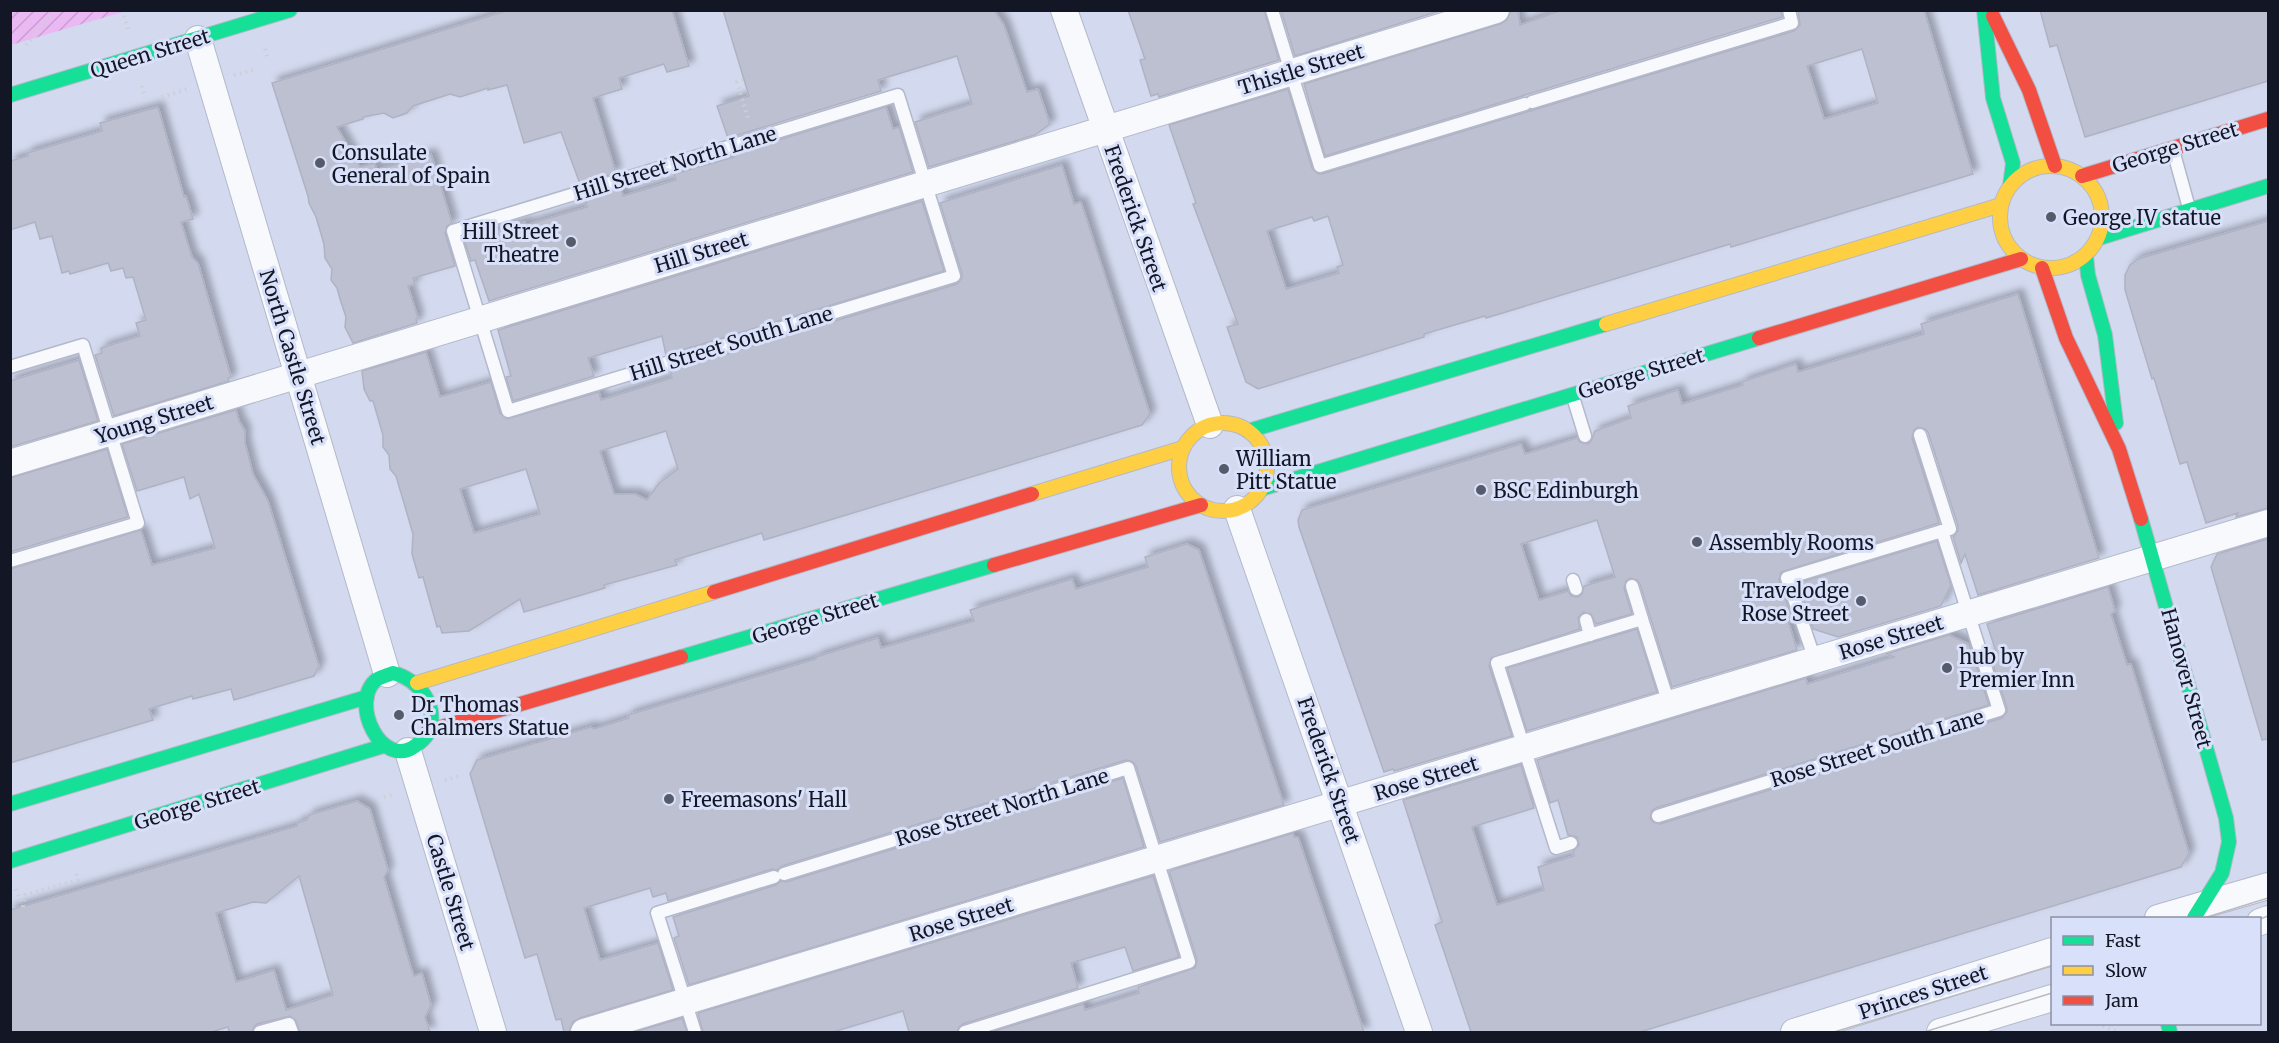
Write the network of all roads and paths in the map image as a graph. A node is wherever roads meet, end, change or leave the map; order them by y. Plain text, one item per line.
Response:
1 (55, 10) edge
2 (290, 10) edge
3 (1064, 10) edge
4 (1272, 10) edge
5 (1496, 10) edge
6 (1788, 10) edge
7 (1984, 10) edge
8 (1990, 10) edge
9 (198, 39) junction
10 (26, 45) dead end
11 (1291, 72) junction
12 (743, 80) dead end
13 (10, 95) edge
14 (2268, 119) edge
15 (750, 123) dead end
16 (1105, 128) junction
17 (2172, 148) junction
18 (2055, 166) junction
19 (2082, 176) junction
20 (925, 183) junction
21 (2010, 186) junction
22 (2268, 186) edge
23 (2001, 205) junction
24 (2189, 210) junction
25 (2099, 238) junction
26 (2086, 256) junction
27 (2021, 259) junction
28 (2042, 268) junction
29 (480, 319) junction
30 (10, 367) edge
31 (298, 375) junction
32 (1572, 393) junction
33 (1210, 425) junction
34 (1248, 431) junction
35 (111, 432) junction
36 (1920, 435) dead end
37 (1585, 436) dead end
38 (1183, 448) junction
39 (2119, 449) junction
40 (10, 463) edge
41 (1261, 489) junction
42 (1201, 505) junction
43 (1237, 509) junction
44 (2268, 523) edge
45 (1942, 531) junction
46 (2154, 558) junction
47 (10, 561) edge
48 (1632, 586) dead end
49 (1969, 614) junction
50 (1642, 619) junction
51 (1586, 620) dead end
52 (1590, 635) junction
53 (1815, 660) junction
54 (387, 674) junction
55 (417, 683) junction
56 (367, 697) junction
57 (1669, 704) junction
58 (428, 731) junction
59 (383, 746) junction
60 (1525, 748) junction
61 (408, 751) junction
62 (10, 804) edge
63 (1341, 804) junction
64 (1658, 816) dead end
65 (1570, 843) dead end
66 (1157, 859) junction
67 (10, 861) edge
68 (76, 870) dead end
69 (2268, 886) edge
70 (16, 888) dead end
71 (2198, 912) edge
72 (2165, 917) edge
73 (2051, 951) edge
74 (2051, 998) edge
75 (685, 1002) junction
76 (2102, 1025) edge
77 (260, 1032) edge
78 (292, 1032) edge
79 (494, 1032) edge
80 (584, 1032) edge
81 (694, 1032) edge
82 (965, 1032) edge
83 (1419, 1032) edge
84 (1794, 1032) edge
85 (1940, 1032) edge
86 (2119, 1032) edge

1 - 10 path
2 - 9 street, Queen Street
3 - 16 street, Frederick Street
4 - 11 lane
5 - 11 street, Thistle Street
6 - 11 lane
7 - 21 street
8 - 18 street
9 - 13 street, Queen Street
9 - 31 street, North Castle Street
11 - 16 street, Thistle Street
12 - 15 path
14 - 17 street, George Street
16 - 20 street, Hill Street
16 - 33 street, Frederick Street
17 - 19 street, George Street
17 - 24 lane
18 - 19 street
18 - 21 street
19 - 25 street, George Street
20 - 29 street, Hill Street
20 - 29 lane, Hill Street North Lane
20 - 29 lane, Hill Street South Lane
21 - 23 street
22 - 24 street
23 - 27 street
23 - 34 street
24 - 25 street
25 - 26 street
26 - 28 street
26 - 39 street, Hanover Street
27 - 28 street
27 - 32 street, George Street
28 - 39 street, Hanover Street
29 - 31 street, Hill Street
30 - 35 lane
31 - 35 street, Young Street
31 - 54 street, North Castle Street
32 - 37 lane
32 - 41 street, George Street
33 - 34 street
33 - 38 street
34 - 41 street
35 - 40 street, Young Street
35 - 47 lane
36 - 45 lane
38 - 42 street
38 - 55 street
39 - 46 street, Hanover Street
41 - 43 street, George Street
42 - 43 street, George Street
42 - 58 street, George Street
43 - 63 street, Frederick Street
44 - 46 street, Rose Street
45 - 49 lane
45 - 53 lane
46 - 49 street, Rose Street
46 - 71 street, Hanover Street
48 - 50 lane
49 - 53 street, Rose Street
49 - 64 lane, Rose Street South Lane
50 - 52 lane
50 - 57 lane
51 - 52 lane
52 - 60 lane
53 - 57 street, Rose Street
54 - 55 street
54 - 56 street
55 - 58 street
56 - 59 street
56 - 62 street
57 - 60 street, Rose Street
58 - 61 street, George Street
59 - 61 street, George Street
59 - 67 street, George Street
60 - 63 street, Rose Street
60 - 65 lane
61 - 79 street, Castle Street
63 - 66 street, Rose Street
63 - 83 street, Frederick Street
66 - 75 street, Rose Street
66 - 75 lane, Rose Street North Lane
66 - 82 lane
68 - 70 path
69 - 71 street
71 - 72 street
73 - 84 street, Princes Street
74 - 85 street
75 - 80 street, Rose Street
75 - 81 lane
76 - 86 path
77 - 78 lane

